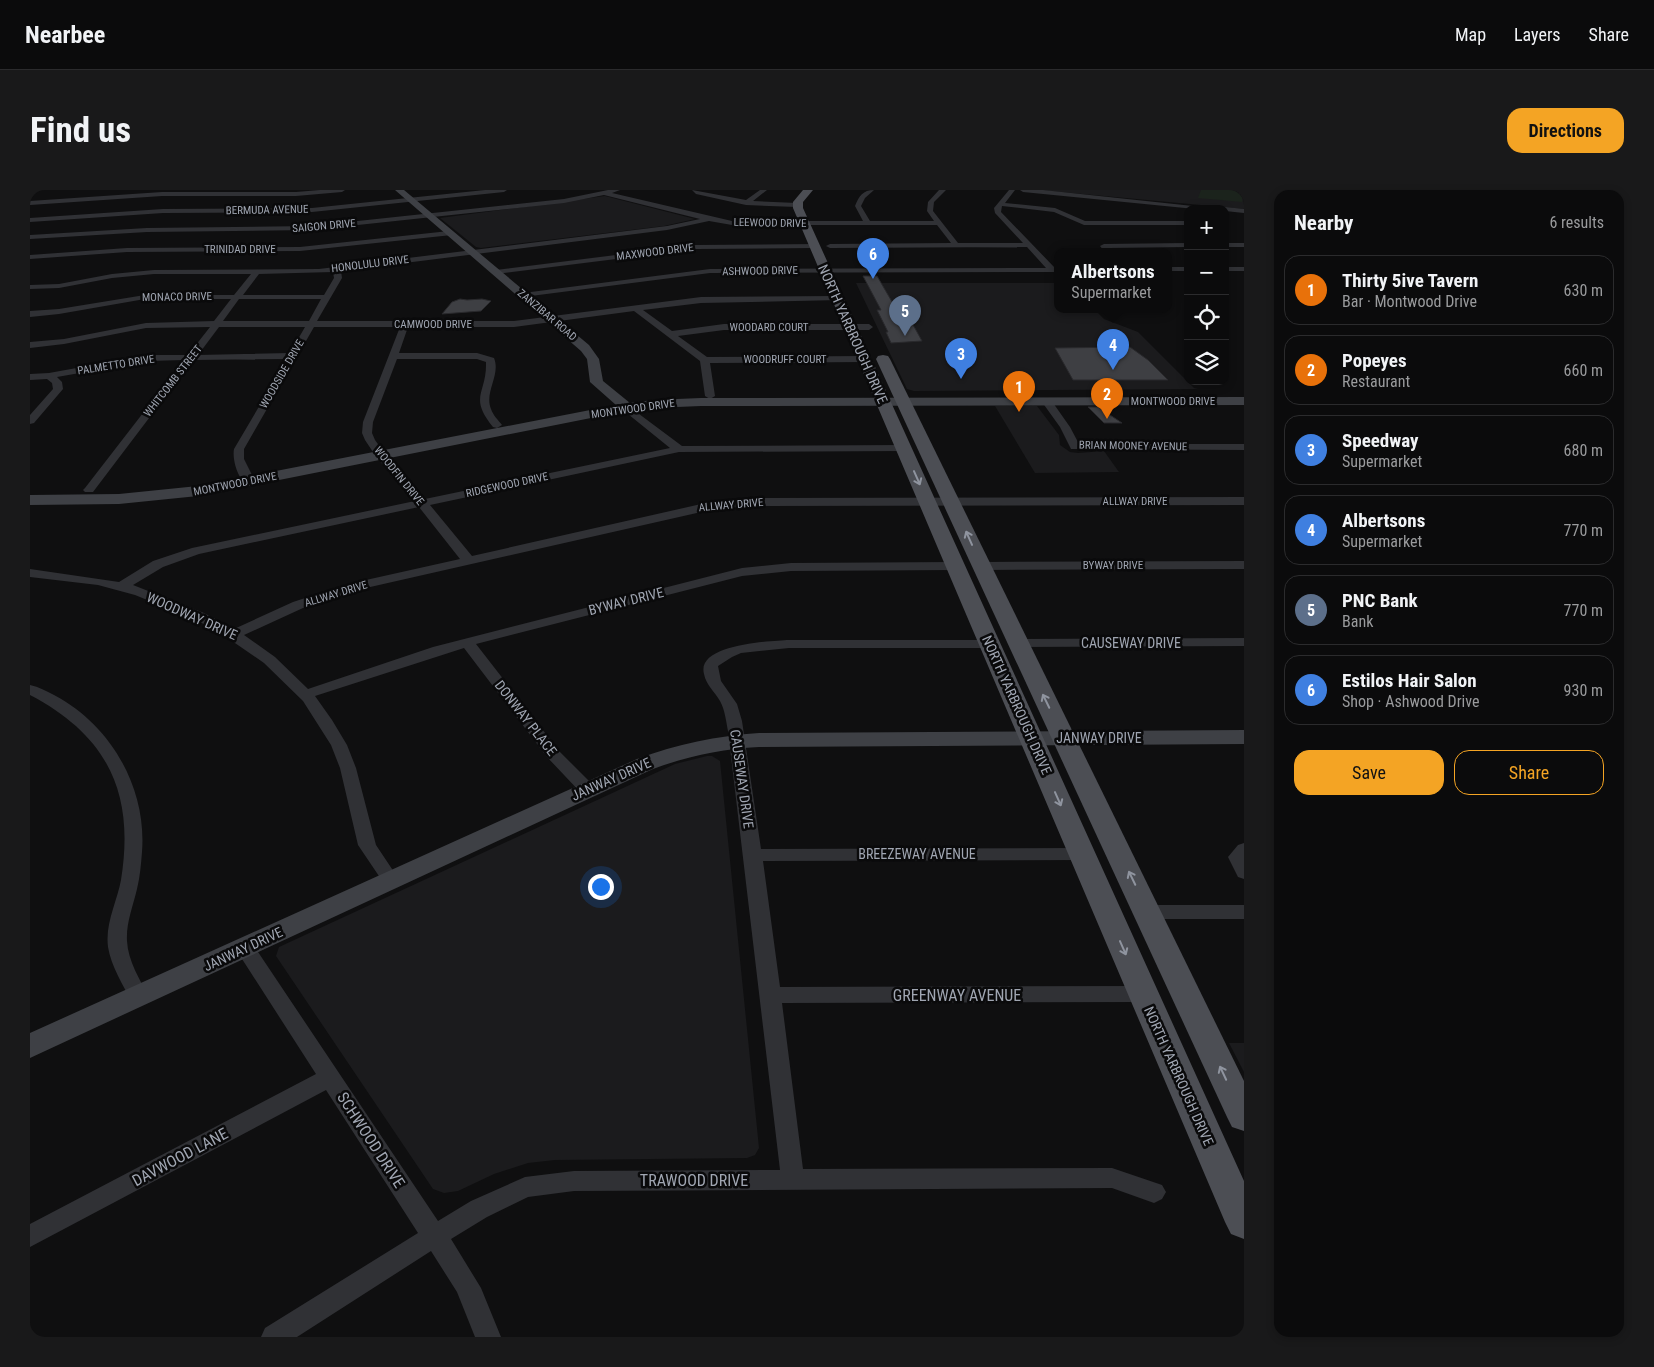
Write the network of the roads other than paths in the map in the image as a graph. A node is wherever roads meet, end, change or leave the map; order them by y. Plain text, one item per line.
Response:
1 (342, 190) edge
2 (399, 190) edge
3 (504, 190) edge
4 (617, 190) edge
5 (696, 190) edge
6 (764, 190) edge
7 (871, 190) edge
8 (943, 190) edge
9 (1012, 190) edge
10 (1023, 190) edge
11 (814, 191) edge
12 (605, 193) junction
13 (410, 200) junction
14 (30, 203) edge
15 (746, 203) junction
16 (1000, 204) junction
17 (797, 205) junction
18 (1184, 207) edge
19 (1229, 209) edge
20 (1244, 211) edge
21 (429, 216) junction
22 (709, 219) junction
23 (30, 220) edge
24 (939, 223) junction
25 (1184, 223) edge
26 (804, 224) junction
27 (820, 224) junction
28 (868, 224) junction
29 (449, 233) junction
30 (30, 237) edge
31 (956, 245) junction
32 (1029, 245) junction
33 (1184, 245) edge
34 (1229, 245) edge
35 (1244, 245) edge
36 (814, 246) junction
37 (830, 246) junction
38 (1106, 248) edge
39 (472, 252) junction
40 (30, 257) edge
41 (335, 269) junction
42 (1054, 269) edge
43 (1229, 269) edge
44 (1244, 269) edge
45 (825, 270) junction
46 (1054, 270) edge
47 (256, 272) junction
48 (496, 272) junction
49 (844, 276) junction
50 (30, 287) edge
51 (523, 295) junction
52 (237, 297) junction
53 (326, 297) junction
54 (837, 298) junction
55 (635, 308) junction
56 (862, 313) dead end
57 (30, 314) edge
58 (554, 320) junction
59 (217, 324) junction
60 (312, 324) junction
61 (405, 324) junction
62 (850, 327) junction
63 (670, 334) junction
64 (873, 335) junction
65 (30, 345) edge
66 (292, 356) junction
67 (393, 356) junction
68 (192, 357) junction
69 (864, 359) junction
70 (705, 360) junction
71 (49, 376) junction
72 (30, 377) edge
73 (1244, 394) edge
74 (710, 396) junction
75 (892, 399) junction
76 (1244, 401) edge
77 (1047, 402) junction
78 (623, 404) junction
79 (30, 421) edge
80 (497, 424) junction
81 (1244, 447) edge
82 (904, 448) junction
83 (679, 449) junction
84 (378, 452) junction
85 (246, 477) junction
86 (89, 490) junction
87 (30, 491) edge
88 (30, 500) edge
89 (1244, 500) edge
90 (939, 502) junction
91 (421, 503) junction
92 (468, 560) junction
93 (1244, 565) edge
94 (955, 566) junction
95 (982, 566) junction
96 (30, 573) edge
97 (122, 586) junction
98 (236, 634) junction
99 (1244, 642) edge
100 (468, 643) junction
101 (1018, 643) junction
102 (990, 644) junction
103 (30, 689) edge
104 (307, 694) junction
105 (1244, 737) edge
106 (1032, 738) junction
107 (1065, 738) junction
108 (736, 741) junction
109 (588, 790) junction
110 (1244, 848) edge
111 (753, 854) junction
112 (1082, 854) junction
113 (1244, 874) edge
114 (391, 881) junction
115 (1148, 912) junction
116 (1244, 912) edge
117 (245, 948) junction
118 (1143, 994) junction
119 (770, 995) junction
120 (139, 997) junction
121 (30, 1046) edge
122 (330, 1078) junction
123 (1244, 1117) edge
124 (1234, 1177) edge
125 (793, 1180) junction
126 (1154, 1192) dead end
127 (1244, 1222) edge
128 (30, 1236) edge
129 (434, 1236) junction
130 (274, 1337) edge
131 (488, 1337) edge

1 - 14 street
2 - 13 main road, ZANZIBAR ROAD
3 - 13 street, BERMUDA AVENUE
4 - 12 street, SAIGON DRIVE
5 - 15 street
6 - 15 street
7 - 28 street
8 - 24 street
9 - 16 street
10 - 18 street
11 - 17 main road, NORTH YARBROUGH DRIVE
11 - 27 main road, NORTH YARBROUGH DRIVE
12 - 21 street, SAIGON DRIVE
12 - 22 street, LEEWOOD DRIVE
13 - 21 main road, ZANZIBAR ROAD
13 - 23 street, BERMUDA AVENUE
15 - 17 street
16 - 25 street
16 - 32 street
17 - 26 main road, NORTH YARBROUGH DRIVE
19 - 20 street
21 - 29 main road, ZANZIBAR ROAD
21 - 30 street, SAIGON DRIVE
22 - 26 street, LEEWOOD DRIVE
22 - 39 street, HONOLULU DRIVE
24 - 28 street, LEEWOOD DRIVE
24 - 31 street
26 - 27 street, LEEWOOD DRIVE
26 - 36 main road, NORTH YARBROUGH DRIVE
27 - 28 street, LEEWOOD DRIVE
27 - 37 main road, NORTH YARBROUGH DRIVE
29 - 39 main road, ZANZIBAR ROAD
29 - 40 street, TRINIDAD DRIVE
31 - 32 street
31 - 37 street
32 - 42 street
33 - 38 street
34 - 35 street
36 - 45 main road, NORTH YARBROUGH DRIVE
36 - 48 street, MAXWOOD DRIVE
37 - 49 main road, NORTH YARBROUGH DRIVE
39 - 41 street, HONOLULU DRIVE
39 - 48 main road, ZANZIBAR ROAD
41 - 47 street, HONOLULU DRIVE
41 - 53 street, WOODSIDE DRIVE
43 - 44 street
45 - 49 street, ASHWOOD DRIVE
45 - 51 street, ASHWOOD DRIVE
45 - 54 main road, NORTH YARBROUGH DRIVE
46 - 49 street, ASHWOOD DRIVE
47 - 50 street, HONOLULU DRIVE
47 - 52 street, WHITCOMB STREET
48 - 51 main road, ZANZIBAR ROAD
51 - 58 main road, ZANZIBAR ROAD
52 - 53 street, MONACO DRIVE
52 - 57 street, MONACO DRIVE
52 - 59 street, WHITCOMB STREET
53 - 60 street, WOODSIDE DRIVE
54 - 55 street, CAMWOOD DRIVE
54 - 62 main road, NORTH YARBROUGH DRIVE
55 - 58 street, CAMWOOD DRIVE
55 - 63 street
56 - 64 main road, NORTH YARBROUGH DRIVE
58 - 61 street, CAMWOOD DRIVE
58 - 78 main road, ZANZIBAR ROAD
59 - 60 street, CAMWOOD DRIVE
59 - 65 street, CAMWOOD DRIVE
59 - 68 street, WHITCOMB STREET
60 - 61 street, CAMWOOD DRIVE
60 - 66 street, WOODSIDE DRIVE
61 - 67 street, WOODFIN DRIVE
62 - 63 street, WOODARD COURT
62 - 64 street, WOODARD COURT
62 - 69 main road, NORTH YARBROUGH DRIVE
63 - 70 street
64 - 75 main road, NORTH YARBROUGH DRIVE
66 - 68 street, PALMETTO DRIVE
66 - 85 street, WOODSIDE DRIVE
67 - 80 street
67 - 84 street, WOODFIN DRIVE
68 - 71 street, PALMETTO DRIVE
68 - 86 street, WHITCOMB STREET
69 - 70 street, WOODRUFF COURT
69 - 75 main road, NORTH YARBROUGH DRIVE
70 - 74 street
71 - 72 street, PALMETTO DRIVE
71 - 79 street
73 - 75 main road, MONTWOOD DRIVE
74 - 75 main road, MONTWOOD DRIVE
74 - 78 main road, MONTWOOD DRIVE
75 - 77 main road, MONTWOOD DRIVE
75 - 78 main road, MONTWOOD DRIVE
75 - 82 main road, NORTH YARBROUGH DRIVE
75 - 90 main road, NORTH YARBROUGH DRIVE
76 - 77 main road, MONTWOOD DRIVE
77 - 81 street, BRIAN MOONEY AVENUE
78 - 80 main road, MONTWOOD DRIVE
78 - 83 street, ZANZIBAR ROAD
78 - 84 main road, MONTWOOD DRIVE
80 - 84 main road, MONTWOOD DRIVE
82 - 83 street, RIDGEWOOD DRIVE
82 -> 90 main road, NORTH YARBROUGH DRIVE
83 - 91 street, RIDGEWOOD DRIVE
84 - 85 main road, MONTWOOD DRIVE
84 - 91 street, WOODFIN DRIVE
85 - 86 main road, MONTWOOD DRIVE
85 - 88 main road, MONTWOOD DRIVE
86 - 87 main road, MONTWOOD DRIVE
89 - 90 street, ALLWAY DRIVE
90 - 92 street, ALLWAY DRIVE
90 - 94 main road, NORTH YARBROUGH DRIVE
95 -> 90 main road, NORTH YARBROUGH DRIVE
91 - 92 street, WOODFIN DRIVE
91 - 97 street, RIDGEWOOD DRIVE
92 - 98 street, ALLWAY DRIVE
93 - 95 street, BYWAY DRIVE
94 - 100 street, BYWAY DRIVE
94 - 102 main road, NORTH YARBROUGH DRIVE
95 - 101 main road, NORTH YARBROUGH DRIVE
96 - 97 street, WOODWAY DRIVE
97 - 98 street, WOODWAY DRIVE
98 - 104 street, WOODWAY DRIVE
99 - 101 street, CAUSEWAY DRIVE
100 - 104 street, BYWAY DRIVE
100 - 109 street, DONWAY PLACE
107 -> 101 main road, NORTH YARBROUGH DRIVE
102 - 106 main road, NORTH YARBROUGH DRIVE
102 - 108 street, CAUSEWAY DRIVE
103 - 120 street
104 - 114 street, WOODWAY DRIVE
105 - 107 main road, JANWAY DRIVE
106 - 107 main road, JANWAY DRIVE
106 - 108 main road, JANWAY DRIVE
106 -> 112 main road, NORTH YARBROUGH DRIVE
115 -> 107 main road, NORTH YARBROUGH DRIVE
108 - 109 main road, JANWAY DRIVE
108 - 111 street, CAUSEWAY DRIVE
109 - 114 main road, JANWAY DRIVE
110 - 113 street
111 - 112 street, BREEZEWAY AVENUE
111 - 119 street, CAUSEWAY DRIVE
112 -> 118 main road, NORTH YARBROUGH DRIVE
114 - 117 main road, JANWAY DRIVE
115 - 116 street
123 -> 115 main road, NORTH YARBROUGH DRIVE
117 - 120 main road, JANWAY DRIVE
117 - 122 street, SCHWOOD DRIVE
118 - 119 street, GREENWAY AVENUE
118 - 124 main road, NORTH YARBROUGH DRIVE
119 - 125 street, CAUSEWAY DRIVE
120 - 121 main road, JANWAY DRIVE
122 - 128 street, DAVWOOD LANE
122 - 129 street, SCHWOOD DRIVE
124 - 127 main road, NORTH YARBROUGH DRIVE
125 - 126 street, TRAWOOD DRIVE
125 - 129 street, TRAWOOD DRIVE
129 - 130 street, TRAWOOD DRIVE
129 - 131 street, SCHWOOD DRIVE

